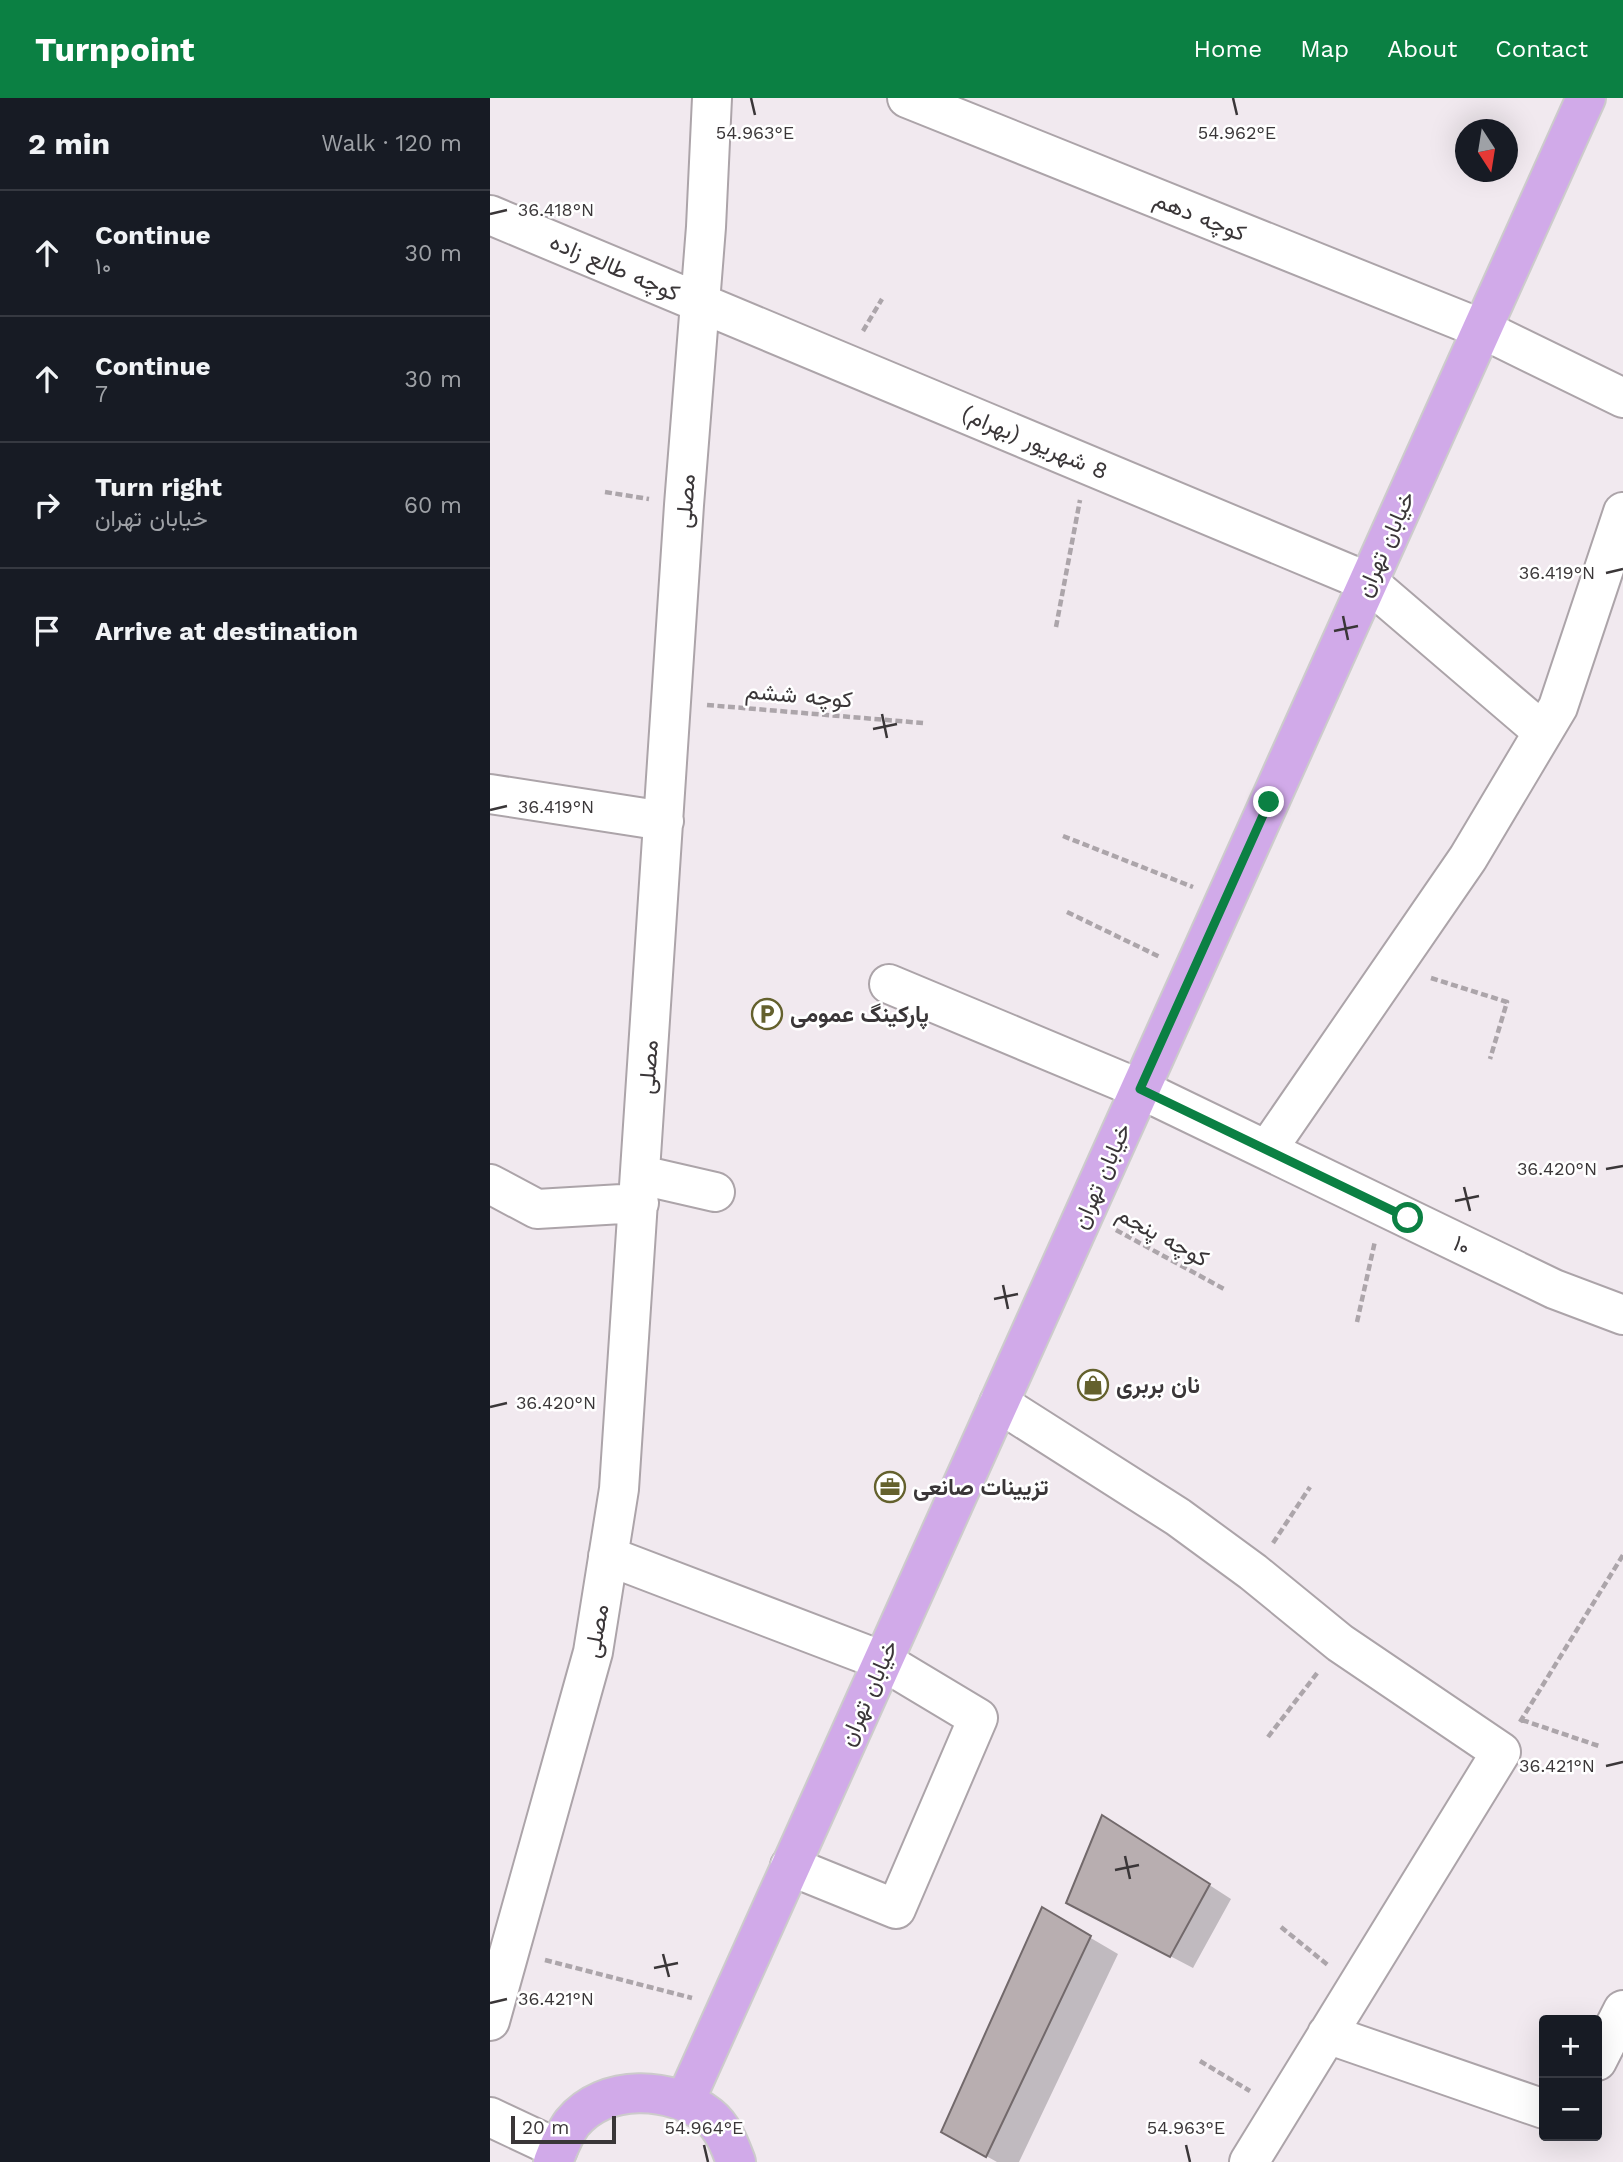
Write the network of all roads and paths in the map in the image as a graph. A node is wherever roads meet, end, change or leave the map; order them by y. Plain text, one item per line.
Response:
1 (712, 98) edge
2 (1586, 98) edge
3 (915, 100) edge
4 (490, 215) edge
5 (701, 303) junction
6 (1482, 329) junction
7 (1623, 398) edge
8 (1087, 464) junction
9 (1623, 512) edge
10 (1368, 582) junction
11 (1056, 627) dead end
12 (671, 702) junction
13 (923, 723) dead end
14 (1543, 732) junction
15 (490, 794) edge
16 (664, 821) junction
17 (1063, 836) dead end
18 (1225, 900) junction
19 (1067, 912) dead end
20 (1394, 966) junction
21 (1192, 973) junction
22 (889, 984) dead end
23 (1490, 1059) dead end
24 (1140, 1089) junction
25 (1267, 1150) junction
26 (490, 1184) edge
27 (640, 1189) junction
28 (715, 1192) dead end
29 (1383, 1206) junction
30 (1084, 1213) junction
31 (1224, 1289) dead end
32 (1623, 1315) edge
33 (1357, 1322) dead end
34 (999, 1403) junction
35 (1310, 1488) dead end
36 (1623, 1555) edge
37 (608, 1556) junction
38 (1253, 1572) junction
39 (1340, 1643) junction
40 (883, 1661) junction
41 (1521, 1719) junction
42 (1268, 1737) dead end
43 (1599, 1746) dead end
44 (1501, 1752) junction
45 (790, 1866) junction
46 (1281, 1927) dead end
47 (510, 1952) junction
48 (1356, 1987) junction
49 (727, 2007) junction
50 (1623, 2010) edge
51 (490, 2021) edge
52 (1327, 2034) junction
53 (1602, 2051) edge
54 (1200, 2061) dead end
55 (685, 2101) junction
56 (1539, 2107) edge
57 (1281, 2109) junction
58 (490, 2116) edge
59 (555, 2155) edge
60 (736, 2162) edge
61 (1249, 2162) edge

1 - 5 street, مصلی
2 - 6 main road, خیابان تهران
3 - 6 street, کوچه دهم
4 - 5 street, کوچه طالع زاده
5 - 8 street, (بهرام) 8 شهریور
5 - 12 street, مصلی
6 - 7 street, کوچه دهم
6 - 10 main road, خیابان تهران
8 - 10 street, (بهرام) 8 شهریور
8 - 11 path
9 - 14 street
10 - 14 street, (بهرام) 8 شهریور
10 - 18 main road, خیابان تهران
12 - 13 path, کوچه ششم
12 - 16 street, مصلی
14 - 20 street
15 - 16 street
16 - 27 street, مصلی
17 - 18 path
18 - 21 main road, خیابان تهران
19 - 21 path
20 - 23 path
20 - 25 street
21 - 24 main road, خیابان تهران
22 - 24 street, ۱۰
24 - 25 street, ۱۰
24 - 30 main road, خیابان تهران
25 - 29 street, ۱۰
26 - 27 street
27 - 28 street
27 - 37 street, مصلی
29 - 32 street, ۱۰
29 - 33 path
30 - 31 path, کوچه پنجم
30 - 34 main road, خیابان تهران
34 - 38 street
34 - 40 main road, خیابان تهران
35 - 38 path
36 - 41 path
37 - 40 street
37 - 47 street, مصلی
38 - 39 street
39 - 42 path
39 - 44 street
40 - 45 main road, خیابان تهران
40 - 45 street
41 - 43 path
41 - 44 path
44 - 48 street
45 - 49 main road, خیابان تهران
46 - 48 path
47 - 49 path
47 - 51 street, مصلی
48 - 52 street
49 - 55 main road, خیابان تهران
50 - 53 street
52 - 56 street
52 - 57 street
54 - 57 path
55 - 59 main road
55 - 60 main road
57 - 61 street
58 - 59 street

